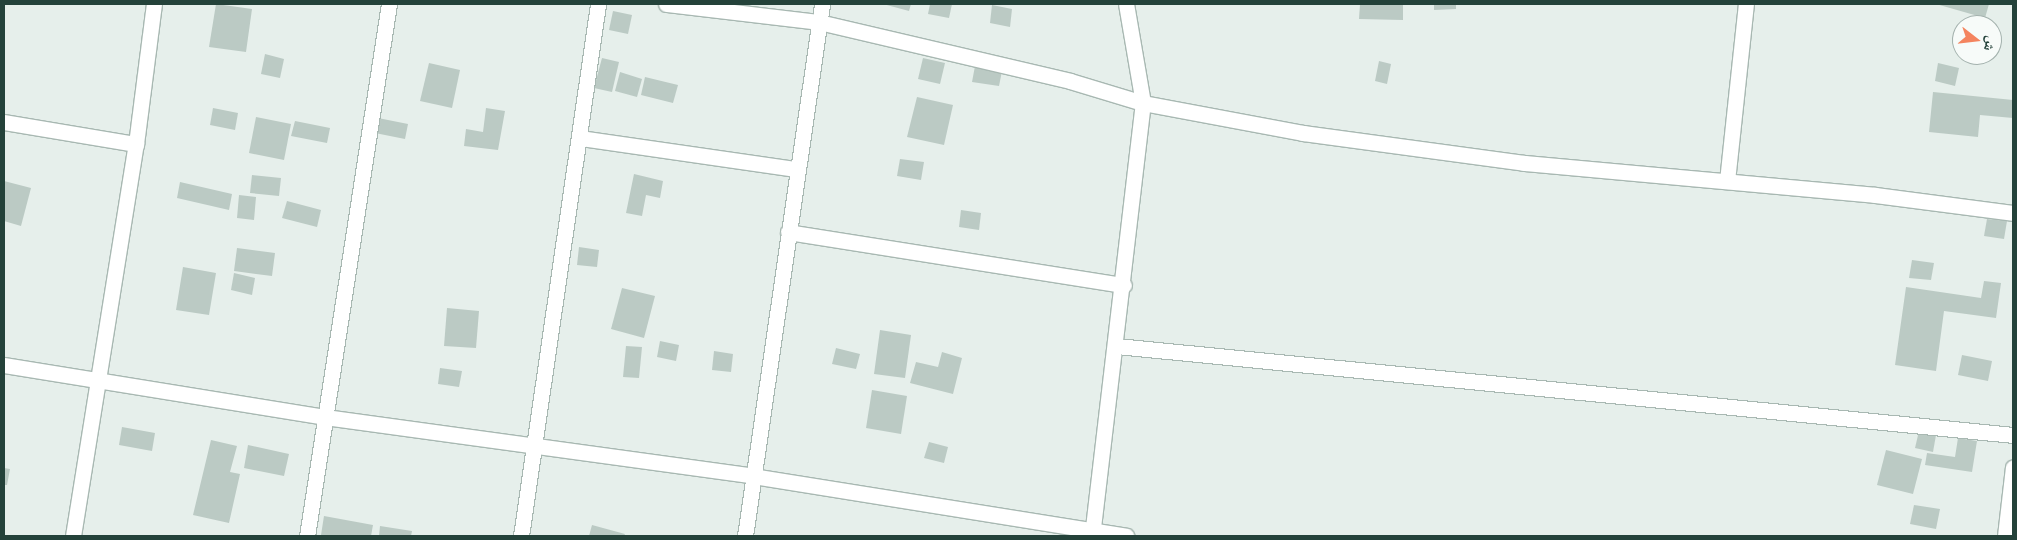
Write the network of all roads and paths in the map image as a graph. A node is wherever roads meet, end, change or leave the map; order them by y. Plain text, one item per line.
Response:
1 (154, 4) edge
2 (389, 4) edge
3 (598, 4) edge
4 (666, 4) edge
5 (822, 4) edge
6 (1126, 4) edge
7 (1746, 4) edge
8 (819, 22) junction
9 (1143, 103) junction
10 (4, 122) edge
11 (580, 138) junction
12 (136, 144) junction
13 (796, 169) junction
14 (1727, 181) junction
15 (2013, 213) edge
16 (788, 232) junction
17 (1124, 285) junction
18 (1116, 346) junction
19 (4, 365) edge
20 (98, 380) junction
21 (325, 417) junction
22 (2013, 435) edge
23 (533, 448) junction
24 (2013, 467) edge
25 (753, 476) junction
26 (1092, 534) edge
27 (73, 536) edge
28 (307, 536) edge
29 (521, 536) edge
30 (745, 536) edge
31 (1126, 536) edge
32 (2005, 536) edge

1 - 12 street
2 - 21 street
3 - 11 street
4 - 8 street
5 - 8 street
6 - 9 street
7 - 14 street
8 - 9 street
8 - 13 street
9 - 14 street
9 - 17 street
10 - 12 street
11 - 13 street
11 - 23 street
12 - 20 street
13 - 16 street
14 - 15 street
16 - 17 street
16 - 25 street
17 - 18 street
18 - 22 street
18 - 26 street
19 - 20 street
20 - 21 street
20 - 27 street
21 - 23 street
21 - 28 street
23 - 25 street
23 - 29 street
24 - 32 street
25 - 26 street
25 - 30 street
26 - 31 street

